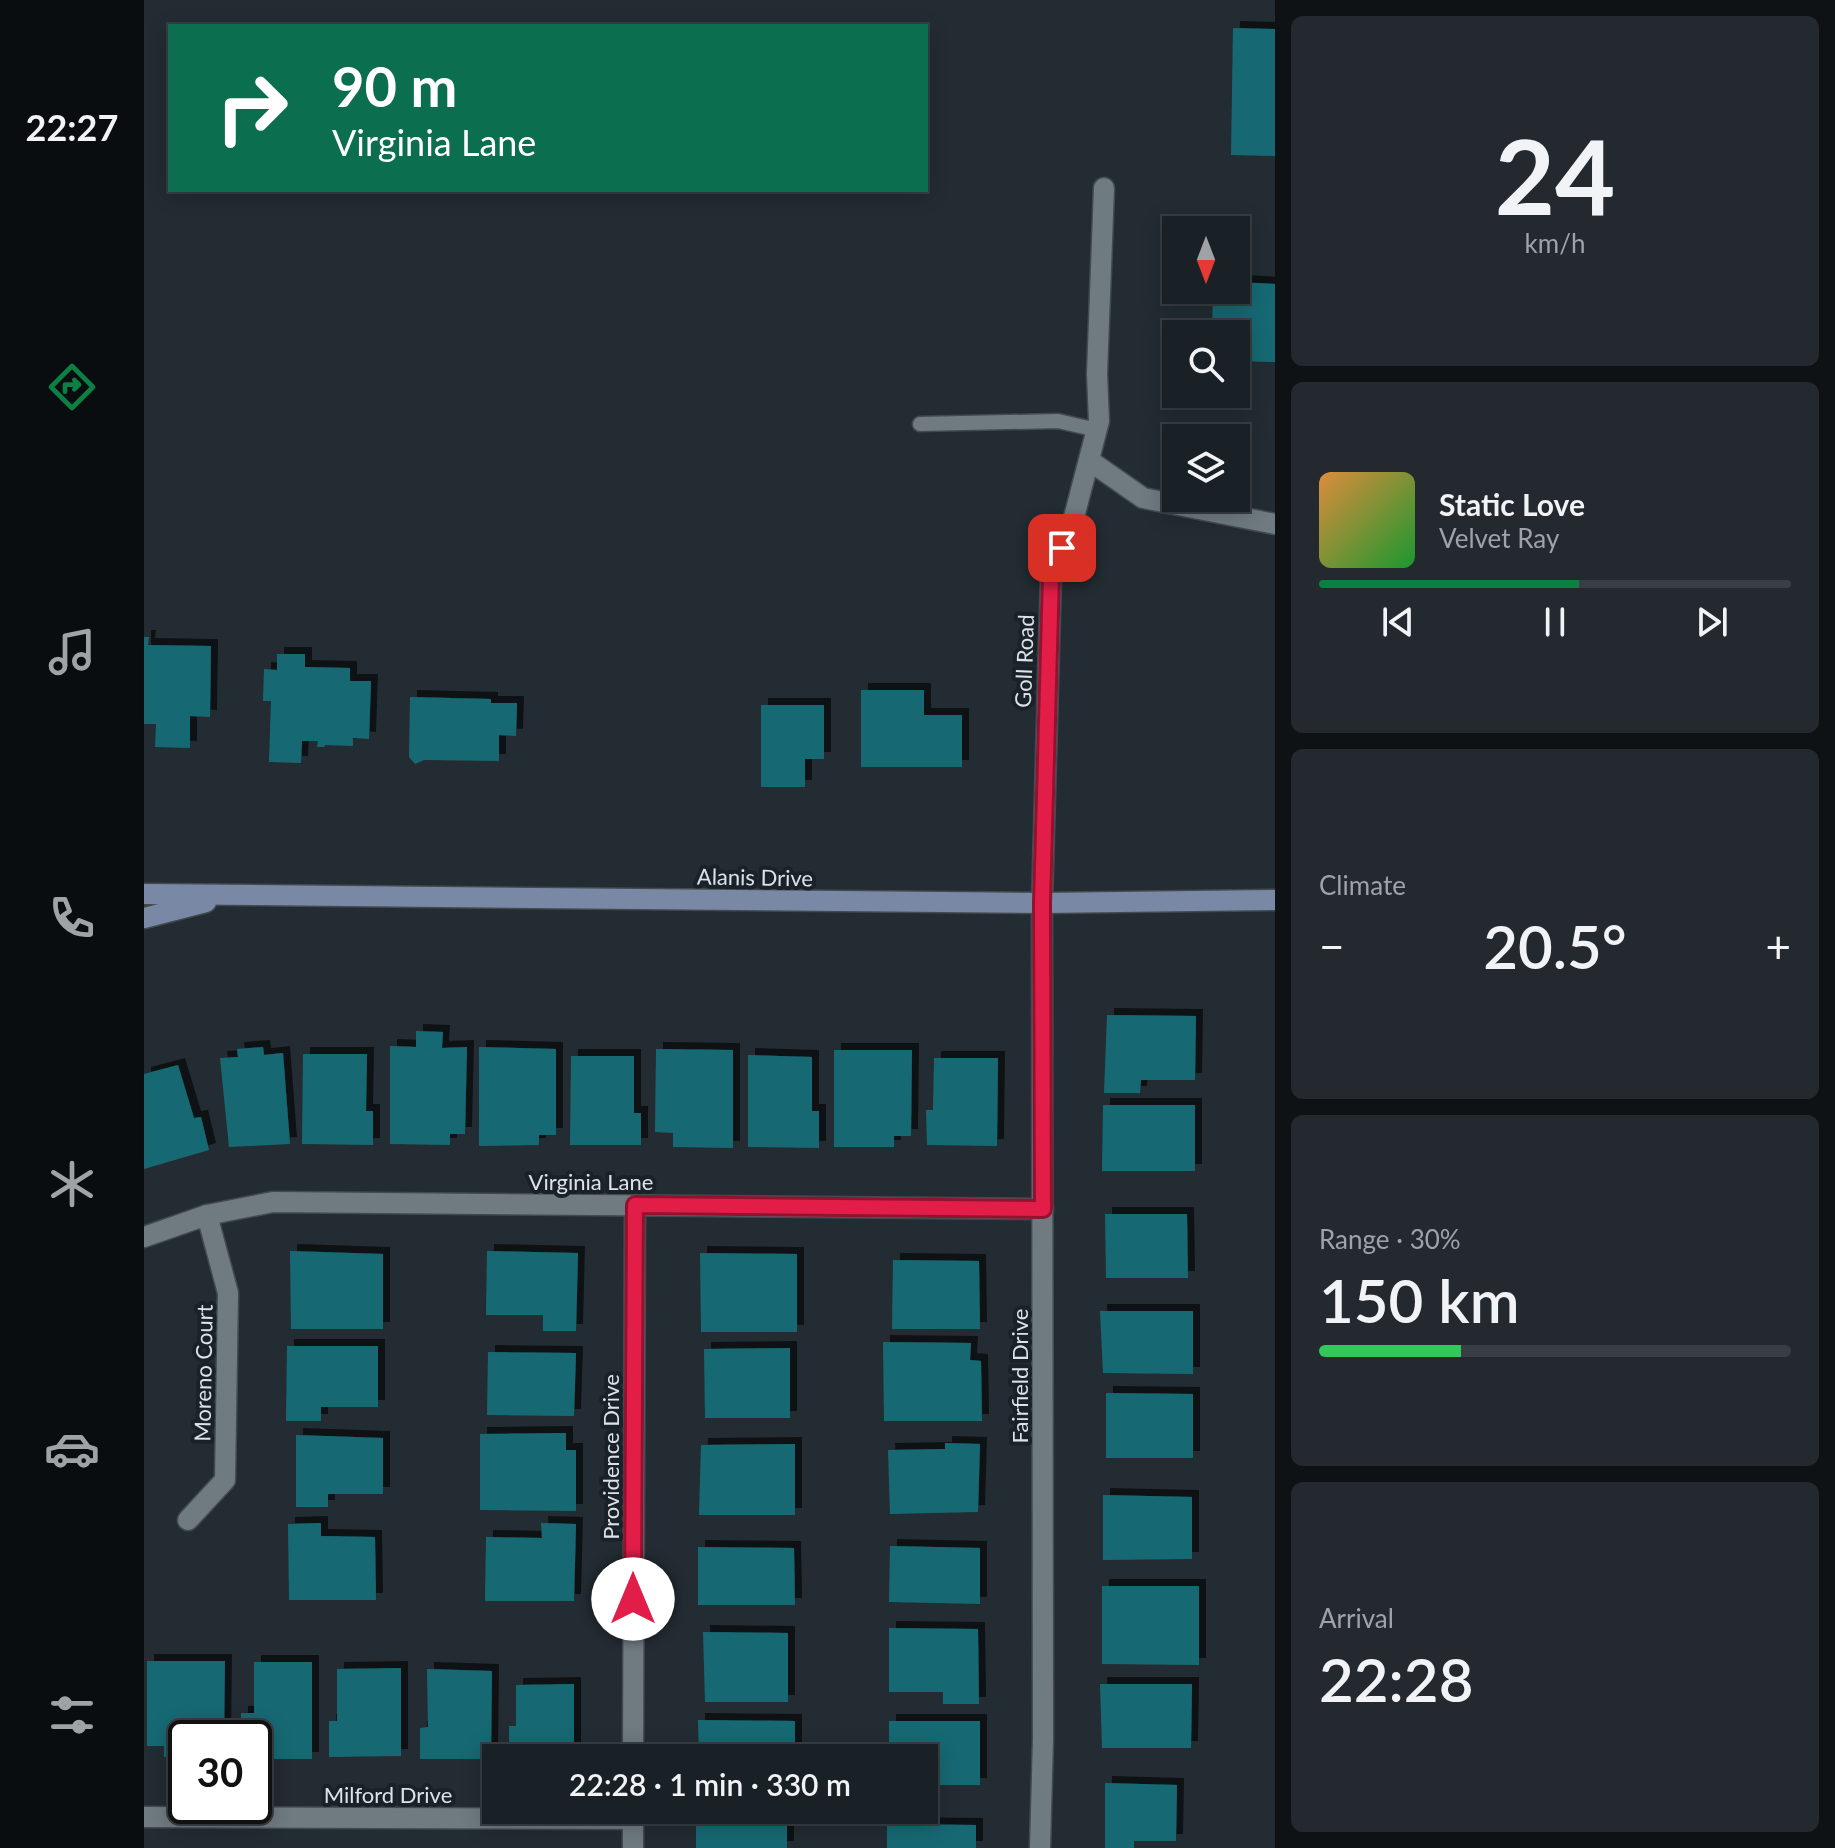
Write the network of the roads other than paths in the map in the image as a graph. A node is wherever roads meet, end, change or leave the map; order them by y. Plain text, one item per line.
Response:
1 (1104, 188) dead end
2 (920, 424) dead end
3 (1097, 430) junction
4 (1090, 461) junction
5 (1275, 524) edge
6 (144, 894) edge
7 (234, 895) junction
8 (1275, 900) edge
9 (1042, 903) junction
10 (144, 918) edge
11 (635, 1205) junction
12 (1043, 1209) junction
13 (207, 1215) junction
14 (144, 1237) edge
15 (188, 1520) dead end
16 (633, 1744) edge
17 (482, 1815) edge
18 (144, 1817) edge
19 (633, 1824) edge
20 (633, 1848) edge
21 (1040, 1848) edge

1 - 3 street, Goll Road
2 - 3 lane
3 - 4 street, Goll Road
4 - 5 street
4 - 9 street, Goll Road
6 - 7 main road, Alanis Drive
7 - 9 main road, Alanis Drive
7 - 10 main road, Alanis Drive
8 - 9 main road, Alanis Drive
9 - 12 street, Fairfield Drive
11 - 12 street, Virginia Lane
11 - 13 street, Virginia Lane
11 - 16 street, Providence Drive
12 - 21 street, Fairfield Drive
13 - 14 street, Virginia Lane
13 - 15 street, Moreno Court
17 - 18 street, Milford Drive
19 - 20 street

